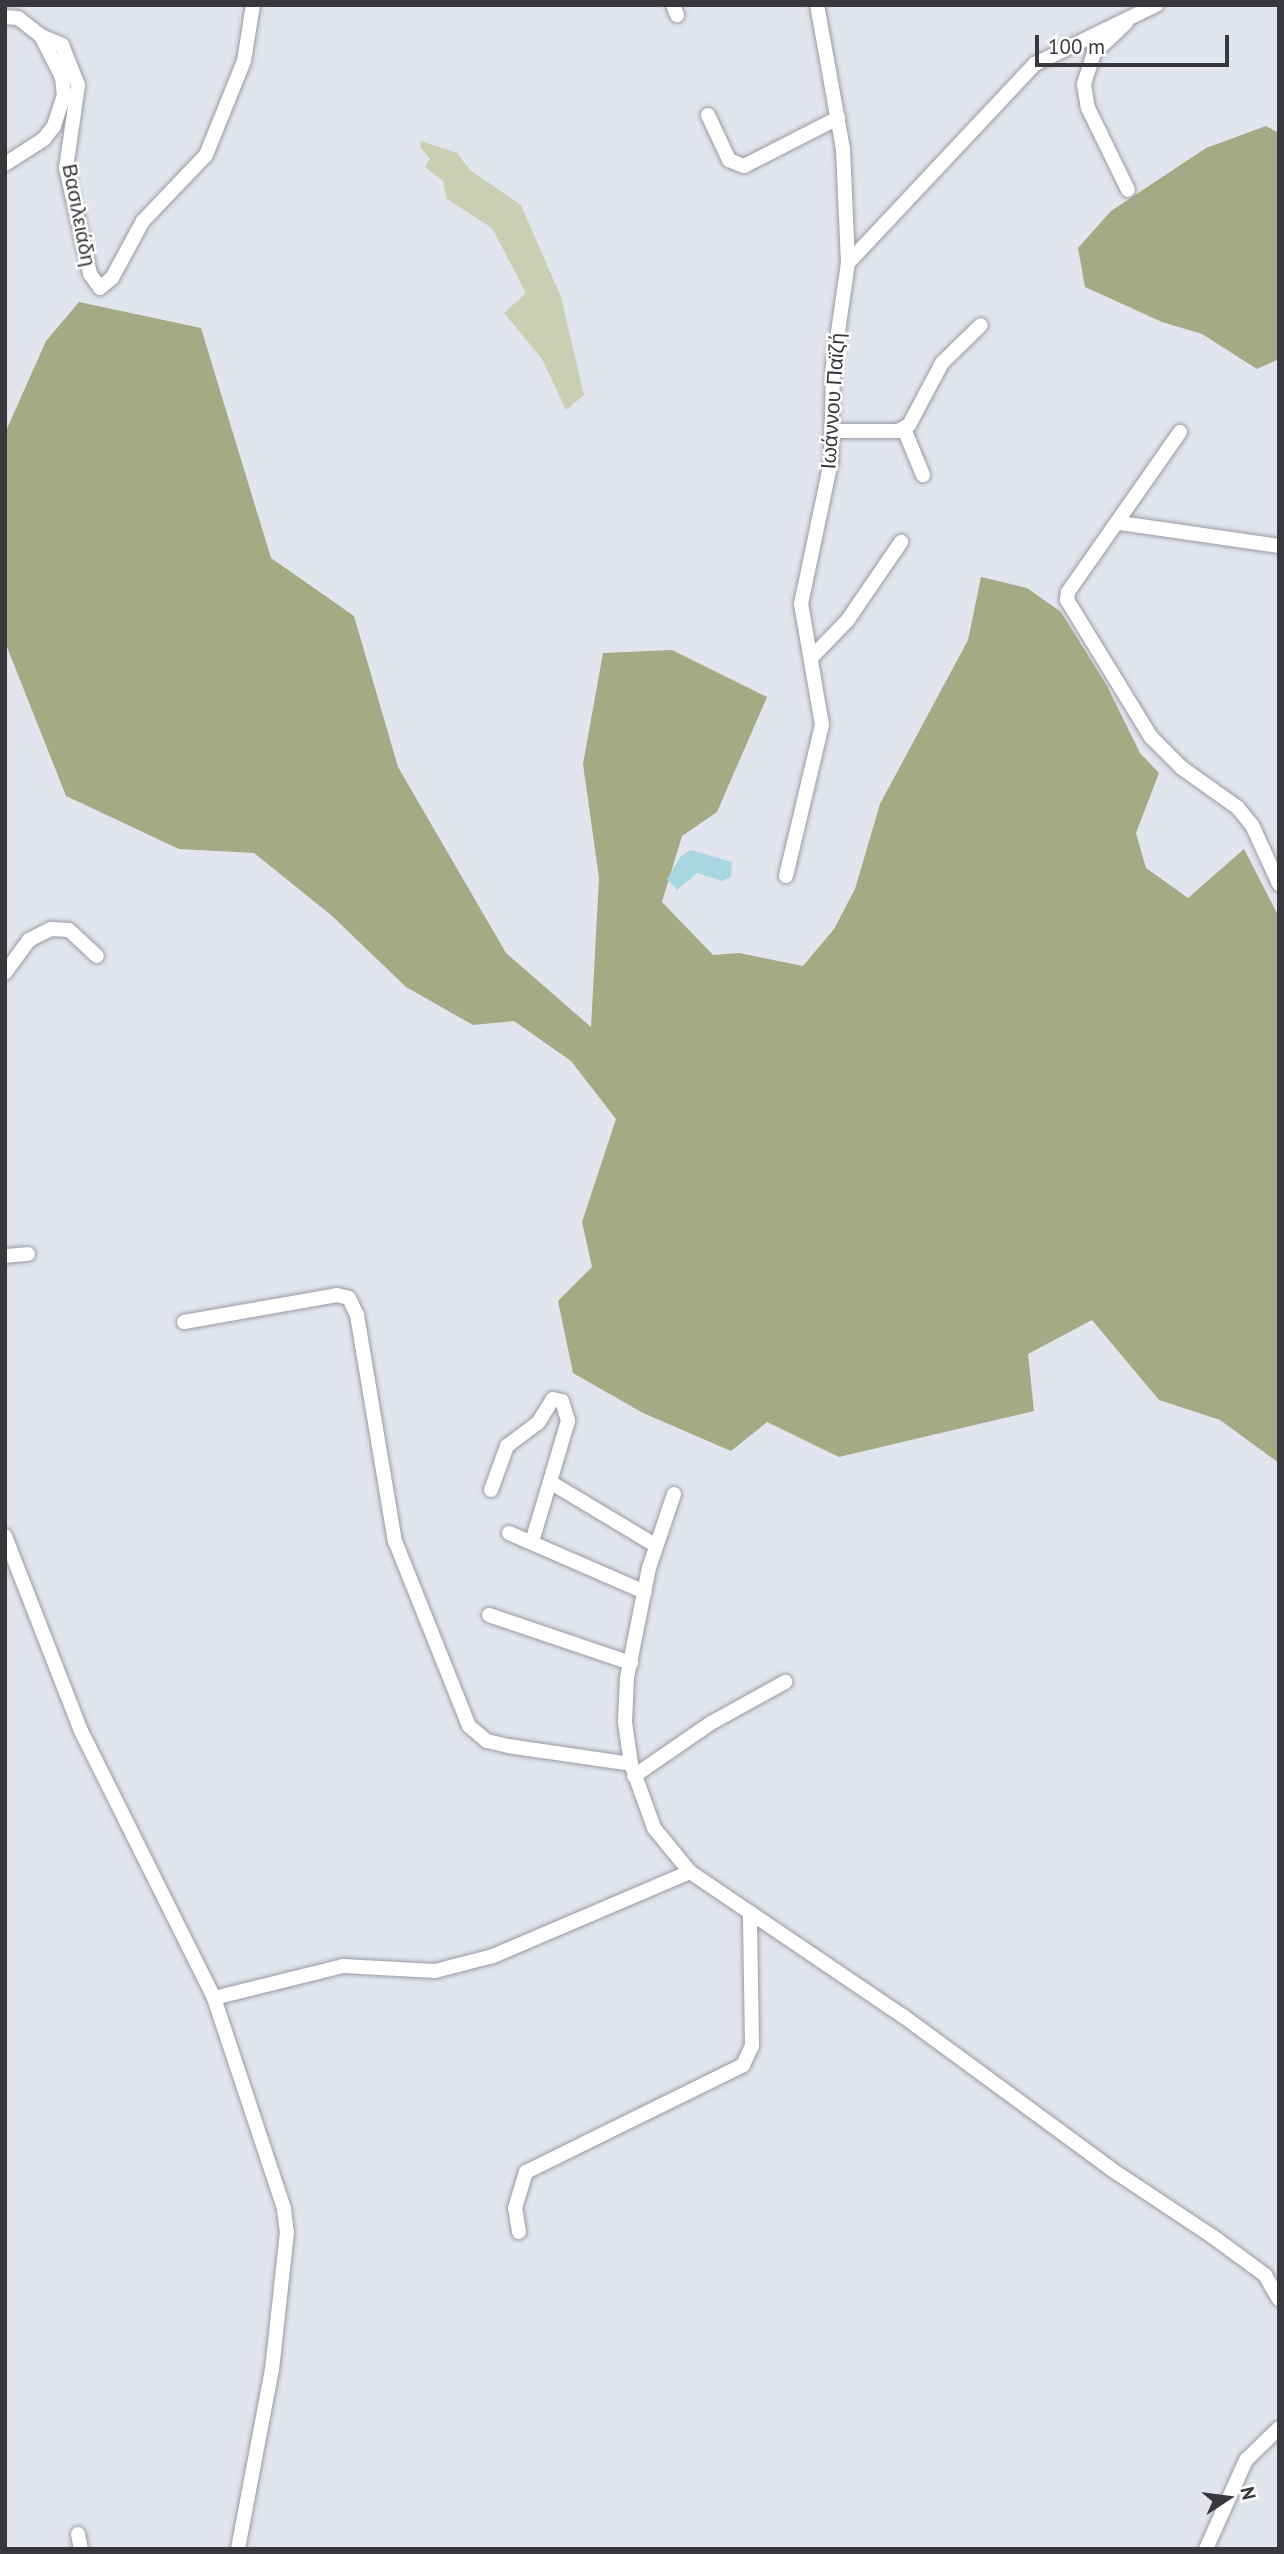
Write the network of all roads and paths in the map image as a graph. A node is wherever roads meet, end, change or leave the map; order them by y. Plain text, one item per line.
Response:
1 (253, 5) edge
2 (817, 5) edge
3 (1151, 8) edge
4 (5, 17) edge
5 (41, 36) junction
6 (708, 115) dead end
7 (838, 118) junction
8 (5, 164) edge
9 (1128, 190) dead end
10 (848, 264) junction
11 (981, 325) dead end
12 (904, 429) junction
13 (834, 431) junction
14 (1180, 432) dead end
15 (923, 475) dead end
16 (1119, 523) junction
17 (901, 542) dead end
18 (1279, 546) edge
19 (811, 658) junction
20 (786, 876) dead end
21 (1279, 884) edge
22 (97, 956) dead end
23 (5, 973) edge
24 (29, 1254) dead end
25 (5, 1256) edge
26 (184, 1322) dead end
27 (550, 1482) junction
28 (491, 1490) dead end
29 (674, 1494) dead end
30 (509, 1533) dead end
31 (5, 1536) edge
32 (531, 1542) junction
33 (655, 1545) junction
34 (645, 1592) junction
35 (489, 1615) dead end
36 (631, 1663) junction
37 (785, 1682) dead end
38 (633, 1770) junction
39 (690, 1872) junction
40 (750, 1913) junction
41 (214, 1997) junction
42 (519, 2232) dead end
43 (1279, 2299) edge
44 (1279, 2428) edge
45 (78, 2533) dead end
46 (81, 2549) edge
47 (238, 2549) edge
48 (1206, 2549) edge

1 - 5 street, Βασιλειάδη
2 - 7 street, Ιωάννου Παϊζή
3 - 9 street
3 - 10 street
4 - 5 street
5 - 8 street
6 - 7 street
7 - 10 street, Ιωάννου Παϊζή
10 - 13 street, Ιωάννου Παϊζή
11 - 12 street
12 - 13 street
12 - 15 street
13 - 19 street, Ιωάννου Παϊζή
14 - 16 street
16 - 18 street
16 - 21 street
17 - 19 street
19 - 20 street, Ιωάννου Παϊζή
22 - 23 street
24 - 25 street
26 - 38 street
27 - 28 street
27 - 32 street
27 - 33 street
29 - 33 street
30 - 32 street
31 - 41 street
32 - 34 street
33 - 34 street
34 - 36 street
35 - 36 street
36 - 38 street
37 - 38 street
38 - 39 street
39 - 40 street
39 - 41 street
40 - 42 street
40 - 43 street
41 - 47 street
44 - 48 street
45 - 46 street

